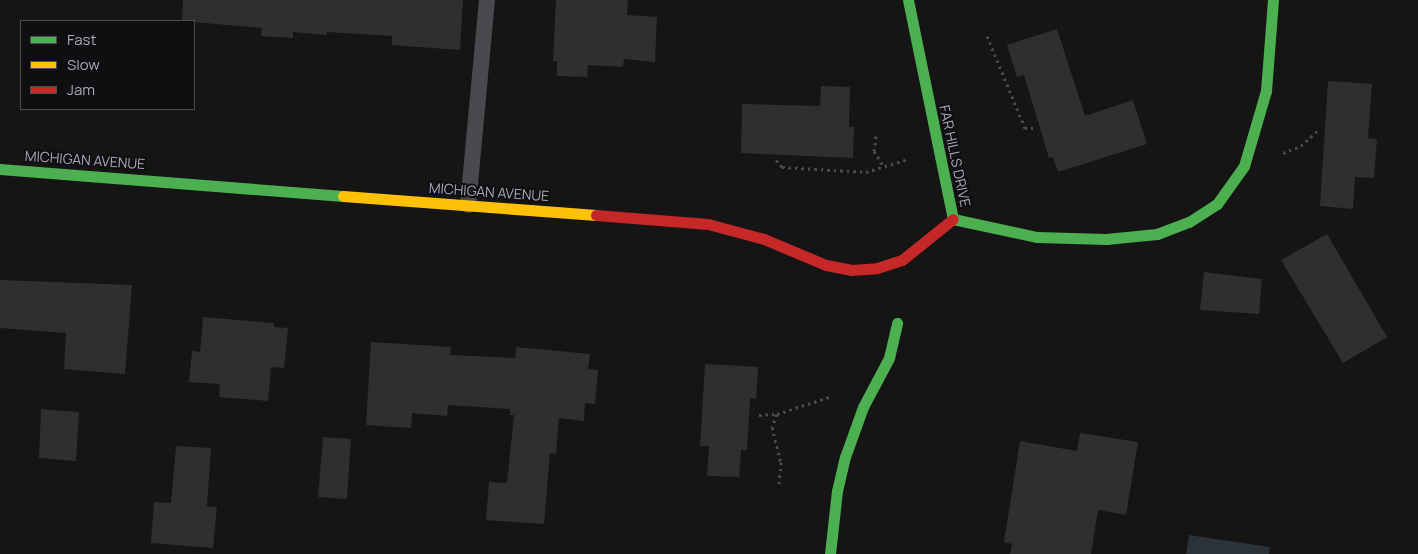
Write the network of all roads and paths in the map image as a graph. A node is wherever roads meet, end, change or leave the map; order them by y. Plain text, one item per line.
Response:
1 (488, 0) edge
2 (908, 0) edge
3 (1273, 0) edge
4 (987, 36) dead end
5 (1033, 128) dead end
6 (876, 136) dead end
7 (938, 150) junction
8 (776, 160) dead end
9 (884, 166) junction
10 (0, 169) edge
11 (468, 205) junction
12 (953, 219) junction
13 (897, 323) dead end
14 (863, 407) junction
15 (777, 414) junction
16 (759, 415) dead end
17 (779, 486) dead end
18 (830, 554) edge

1 - 11 lane
2 - 7 street, FAR HILLS DRIVE
3 - 12 street, FAR HILLS DRIVE
4 - 5 path
6 - 9 path
7 - 9 path
7 - 12 street, FAR HILLS DRIVE
8 - 9 path
10 - 11 street, MICHIGAN AVENUE
11 - 12 street, MICHIGAN AVENUE
13 - 14 street
14 - 15 path
14 - 18 street
15 - 16 path
15 - 17 path

